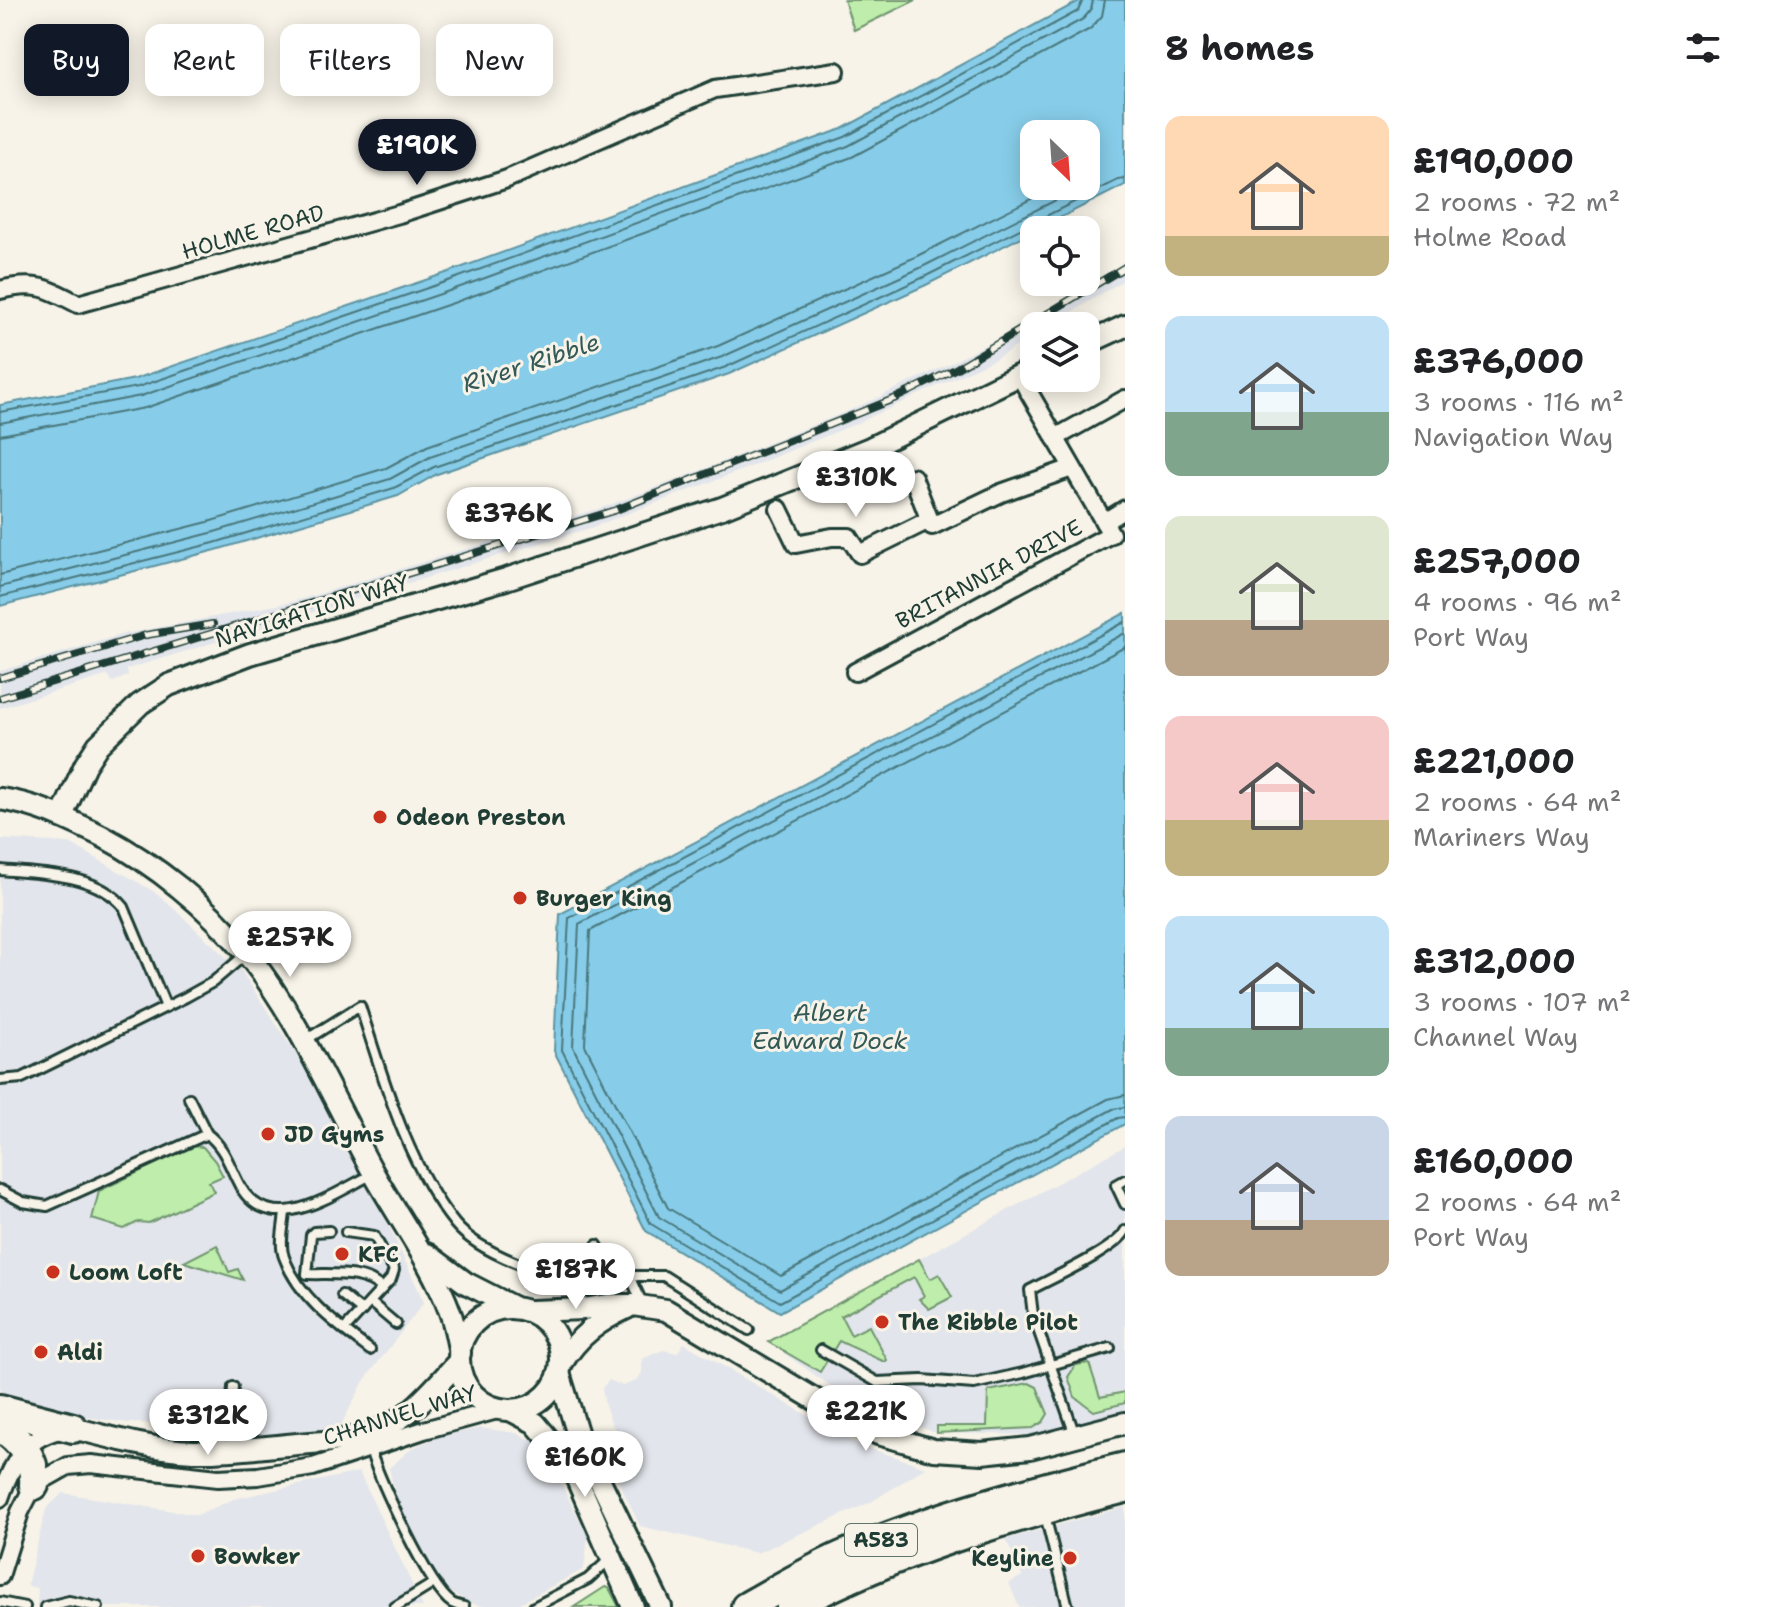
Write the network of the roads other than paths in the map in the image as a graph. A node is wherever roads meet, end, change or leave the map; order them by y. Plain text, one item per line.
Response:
1 (836, 71) dead end
2 (0, 290) edge
3 (1125, 326) edge
4 (1100, 338) edge
5 (1020, 375) edge
6 (1035, 392) edge
7 (1125, 399) edge
8 (1055, 438) junction
9 (1072, 468) junction
10 (913, 477) dead end
11 (779, 509) dead end
12 (1125, 509) edge
13 (929, 520) junction
14 (1104, 522) junction
15 (855, 672) dead end
16 (0, 799) edge
17 (62, 816) junction
18 (0, 870) edge
19 (247, 954) junction
20 (166, 1007) junction
21 (303, 1042) junction
22 (0, 1080) edge
23 (189, 1098) dead end
24 (207, 1134) junction
25 (373, 1174) junction
26 (1125, 1180) edge
27 (0, 1190) edge
28 (1125, 1204) edge
29 (285, 1212) junction
30 (329, 1231) dead end
31 (1125, 1231) edge
32 (346, 1232) dead end
33 (412, 1241) junction
34 (597, 1245) dead end
35 (630, 1276) junction
36 (614, 1277) junction
37 (382, 1289) junction
38 (342, 1295) dead end
39 (370, 1302) junction
40 (638, 1306) junction
41 (522, 1309) junction
42 (362, 1311) junction
43 (396, 1324) dead end
44 (344, 1330) junction
45 (749, 1330) dead end
46 (1110, 1348) dead end
47 (370, 1350) dead end
48 (821, 1350) dead end
49 (459, 1357) junction
50 (1050, 1365) junction
51 (561, 1368) junction
52 (233, 1387) dead end
53 (0, 1409) edge
54 (506, 1410) junction
55 (232, 1422) junction
56 (1125, 1423) edge
57 (0, 1427) edge
58 (73, 1428) junction
59 (1075, 1436) junction
60 (23, 1448) junction
61 (256, 1448) junction
62 (206, 1450) junction
63 (370, 1450) junction
64 (1125, 1467) edge
65 (34, 1485) junction
66 (1125, 1488) edge
67 (0, 1498) edge
68 (1040, 1499) junction
69 (612, 1558) junction
70 (0, 1576) edge
71 (434, 1583) junction
72 (823, 1600) edge
73 (0, 1602) edge
74 (25, 1607) edge
75 (45, 1607) edge
76 (98, 1607) edge
77 (395, 1607) edge
78 (464, 1607) edge
79 (534, 1607) edge
80 (633, 1607) edge
81 (661, 1607) edge
82 (746, 1607) edge
83 (791, 1607) edge
84 (1068, 1607) edge

1 - 2 street, HOLME ROAD
3 - 4 street
5 - 17 street, NAVIGATION WAY
6 - 8 street, BRITANNIA DRIVE
7 - 8 street
8 - 9 street, BRITANNIA DRIVE
9 - 13 street
9 - 14 street, BRITANNIA DRIVE
10 - 13 street
11 - 13 street
12 - 14 street
14 - 15 street, BRITANNIA DRIVE
16 - 17 street
17 - 19 street
18 - 20 lane
19 - 20 lane
19 - 21 street
20 - 22 lane
21 - 25 street
21 - 36 lane
23 - 24 lane
24 - 27 lane
24 - 29 lane
25 - 29 lane
25 - 33 street
26 - 28 lane
29 - 44 lane
30 - 37 lane
31 - 50 lane
32 - 37 lane
33 - 41 street
33 - 49 street
34 - 36 lane
35 - 36 lane
35 - 40 lane
35 - 45 lane
37 - 39 lane
38 - 42 lane
39 - 42 lane
39 - 43 lane
40 - 41 street
40 - 51 street
40 - 59 street
41 - 49 street
41 - 51 street
42 - 44 lane
44 - 47 lane
46 - 50 lane
48 - 50 lane
49 - 54 street
49 - 61 street, CHANNEL WAY
50 - 59 lane
51 - 54 street
51 - 81 street
52 - 55 lane
53 - 58 highway
54 - 63 street, CHANNEL WAY
54 - 69 street
55 - 61 lane
55 - 62 lane
56 - 59 street
57 - 60 highway
58 - 60 street
58 - 62 street, CHANNEL WAY
60 - 65 highway
60 - 67 street
61 - 62 street, CHANNEL WAY
63 - 65 street, CHANNEL WAY
63 - 71 lane
64 - 68 highway, A583
65 - 70 street
66 - 68 highway, A583
68 - 72 highway, A583
68 - 82 highway, A583
68 - 84 lane
69 - 79 lane
69 - 80 street
71 - 77 lane
71 - 78 lane
72 - 83 highway, A583
73 - 74 lane
75 - 76 lane

